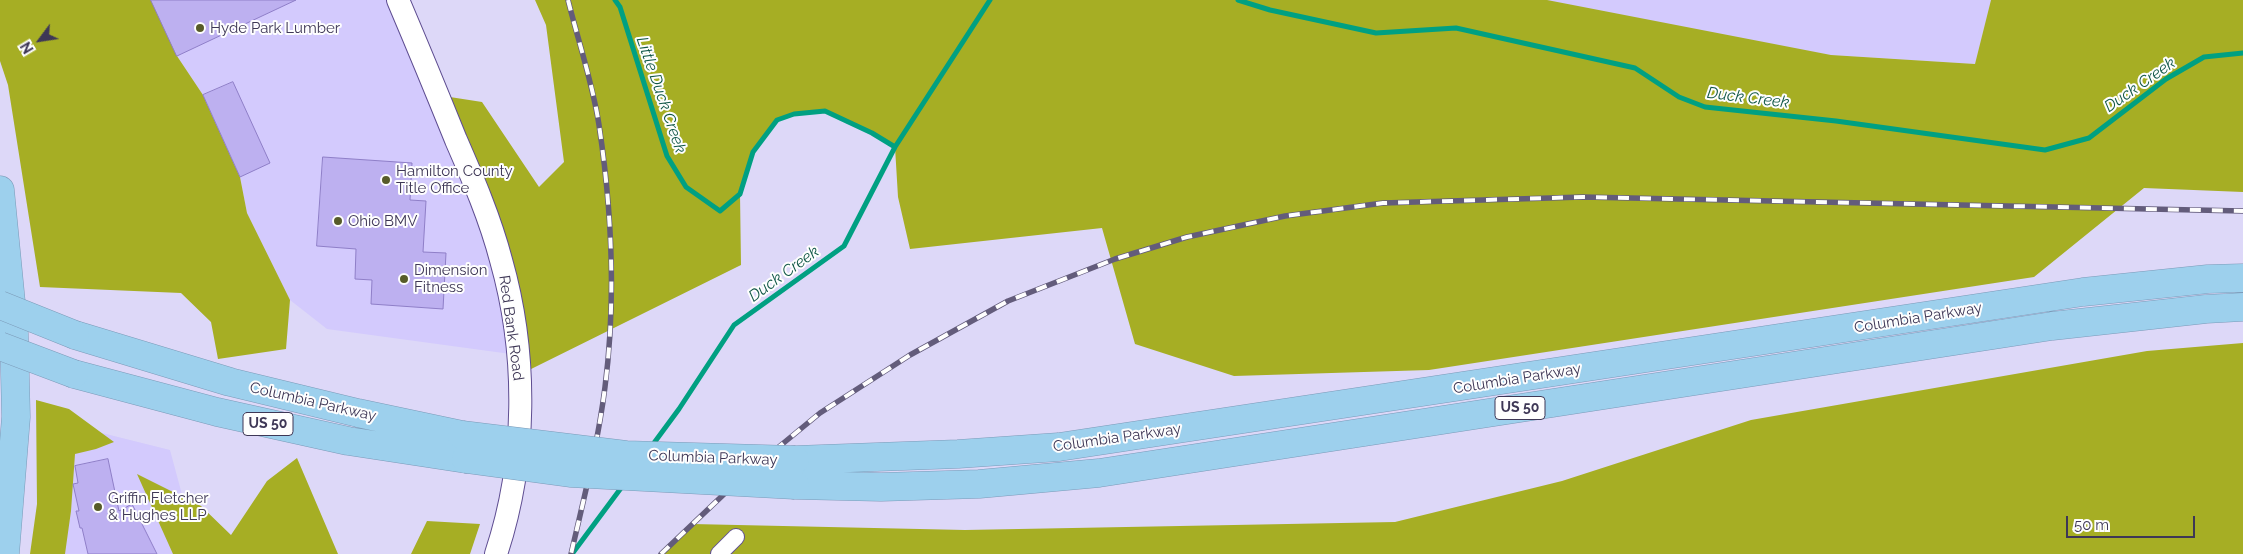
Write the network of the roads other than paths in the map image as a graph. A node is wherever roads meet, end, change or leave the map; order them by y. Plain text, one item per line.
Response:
1 (398, 0) edge
2 (0, 190) edge
3 (2243, 278) edge
4 (0, 305) edge
5 (2243, 308) edge
6 (0, 325) edge
7 (0, 346) edge
8 (0, 412) edge
9 (464, 447) junction
10 (795, 473) junction
11 (736, 536) dead end
12 (5, 554) edge
13 (496, 554) edge
14 (719, 554) edge

1 - 13 street, Red Bank Road
2 - 12 highway
3 - 10 highway, Columbia Parkway / US 50
4 - 9 highway, Columbia Parkway / US 50, bridge
5 - 10 highway, Columbia Parkway / US 50
6 - 8 highway
7 - 9 highway, Columbia Parkway / US 50, bridge
9 - 10 highway, Columbia Parkway / US 50, bridge
11 - 14 street

